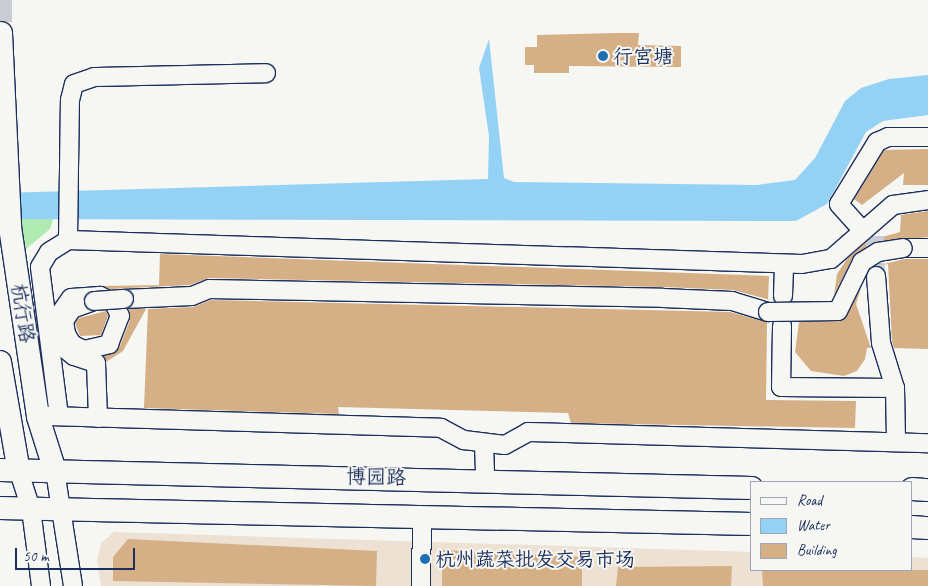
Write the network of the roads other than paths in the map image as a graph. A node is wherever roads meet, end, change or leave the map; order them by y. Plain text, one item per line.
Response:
1 (1, 33) edge
2 (266, 73) dead end
3 (928, 137) edge
4 (928, 200) edge
5 (871, 229) junction
6 (68, 232) junction
7 (928, 248) edge
8 (784, 264) junction
9 (876, 276) tunnel mouth
10 (783, 296) dead end
11 (782, 326) dead end
12 (0, 362) edge
13 (895, 388) junction
14 (49, 416) junction
15 (98, 418) junction
16 (896, 442) junction
17 (928, 442) edge
18 (484, 444) junction
19 (9, 471) edge
20 (55, 471) junction
21 (485, 480) junction
22 (750, 488) edge
23 (913, 490) edge
24 (928, 490) edge
25 (0, 508) edge
26 (31, 509) junction
27 (62, 510) junction
28 (422, 518) junction
29 (750, 524) edge
30 (913, 527) edge
31 (928, 528) edge
32 (42, 586) edge
33 (74, 586) edge
34 (421, 586) edge

1 - 14 main road, 杭行路
2 - 6 street
3 - 5 street
4 - 5 street
5 - 8 street
6 - 8 street
6 - 14 street
7 - 15 street, bridge
8 - 10 street
9 - 13 street
11 - 13 street
12 - 19 main road, 杭行路
13 - 16 street
14 - 15 street
14 - 20 main road, 杭行路
15 - 18 street
16 - 17 street
16 - 18 street
18 - 21 street
19 - 20 main road, 博园路
19 - 26 street
20 - 21 main road, 博园路
20 - 27 street
21 - 22 main road, 博园路
23 - 24 main road
25 - 26 main road, 博园路
26 - 27 main road, 博园路
26 - 32 street
27 - 28 main road, 博园路
27 - 33 street
28 - 29 main road, 博园路
28 - 34 street
30 - 31 main road

